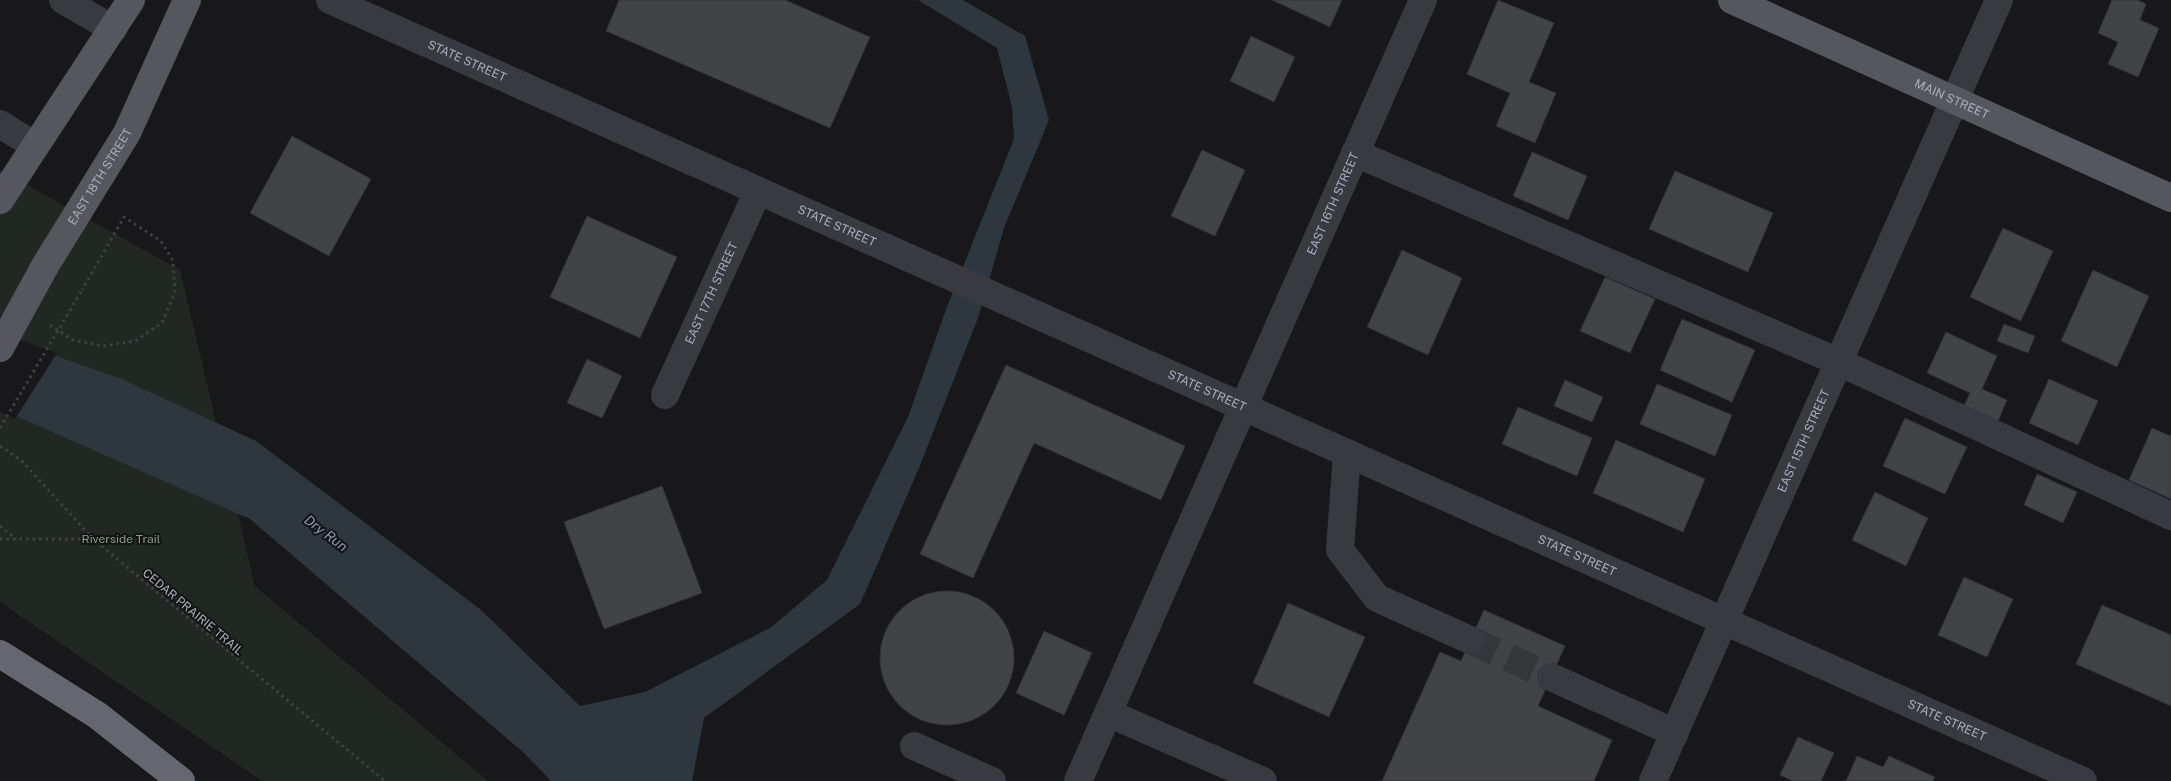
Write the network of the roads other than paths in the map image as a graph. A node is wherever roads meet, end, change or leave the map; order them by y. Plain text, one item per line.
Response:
1 (63, 0) edge
2 (132, 0) edge
3 (187, 0) edge
4 (330, 0) edge
5 (1423, 0) edge
6 (1732, 0) edge
7 (1999, 0) edge
8 (113, 29) junction
9 (1954, 99) junction
10 (0, 124) edge
11 (35, 146) junction
12 (1355, 153) junction
13 (758, 190) junction
14 (2171, 198) edge
15 (0, 200) edge
16 (0, 348) edge
17 (1839, 362) junction
18 (665, 395) dead end
19 (1242, 406) junction
20 (1348, 453) junction
21 (2171, 516) edge
22 (1725, 621) junction
23 (1470, 640) tunnel mouth
24 (0, 654) edge
25 (1551, 677) tunnel mouth
26 (1108, 713) junction
27 (1675, 733) junction
28 (914, 746) dead end
29 (181, 781) edge
30 (992, 781) edge
31 (1078, 781) edge
32 (1263, 781) edge
33 (1653, 781) edge
34 (2083, 781) edge

1 - 8 street
2 - 8 main road
3 - 16 main road, EAST 18TH STREET, bridge
4 - 13 street, STATE STREET
5 - 12 street, EAST 16TH STREET
6 - 9 main road, MAIN STREET
7 - 9 street, EAST 15TH STREET
8 - 11 main road
9 - 14 main road, MAIN STREET
9 - 17 street, EAST 15TH STREET
10 - 11 street
11 - 15 main road
12 - 17 street
12 - 19 street, EAST 16TH STREET
13 - 18 street, EAST 17TH STREET
13 - 19 street, STATE STREET
17 - 21 street
17 - 22 street, EAST 15TH STREET
19 - 20 street, STATE STREET
19 - 26 street, EAST 16TH STREET
20 - 22 street, STATE STREET
20 - 23 street
22 - 27 street, EAST 15TH STREET
22 - 34 street, STATE STREET
24 - 29 highway
25 - 27 street
26 - 31 street, EAST 16TH STREET
26 - 32 street
27 - 33 street, EAST 15TH STREET
28 - 30 street

